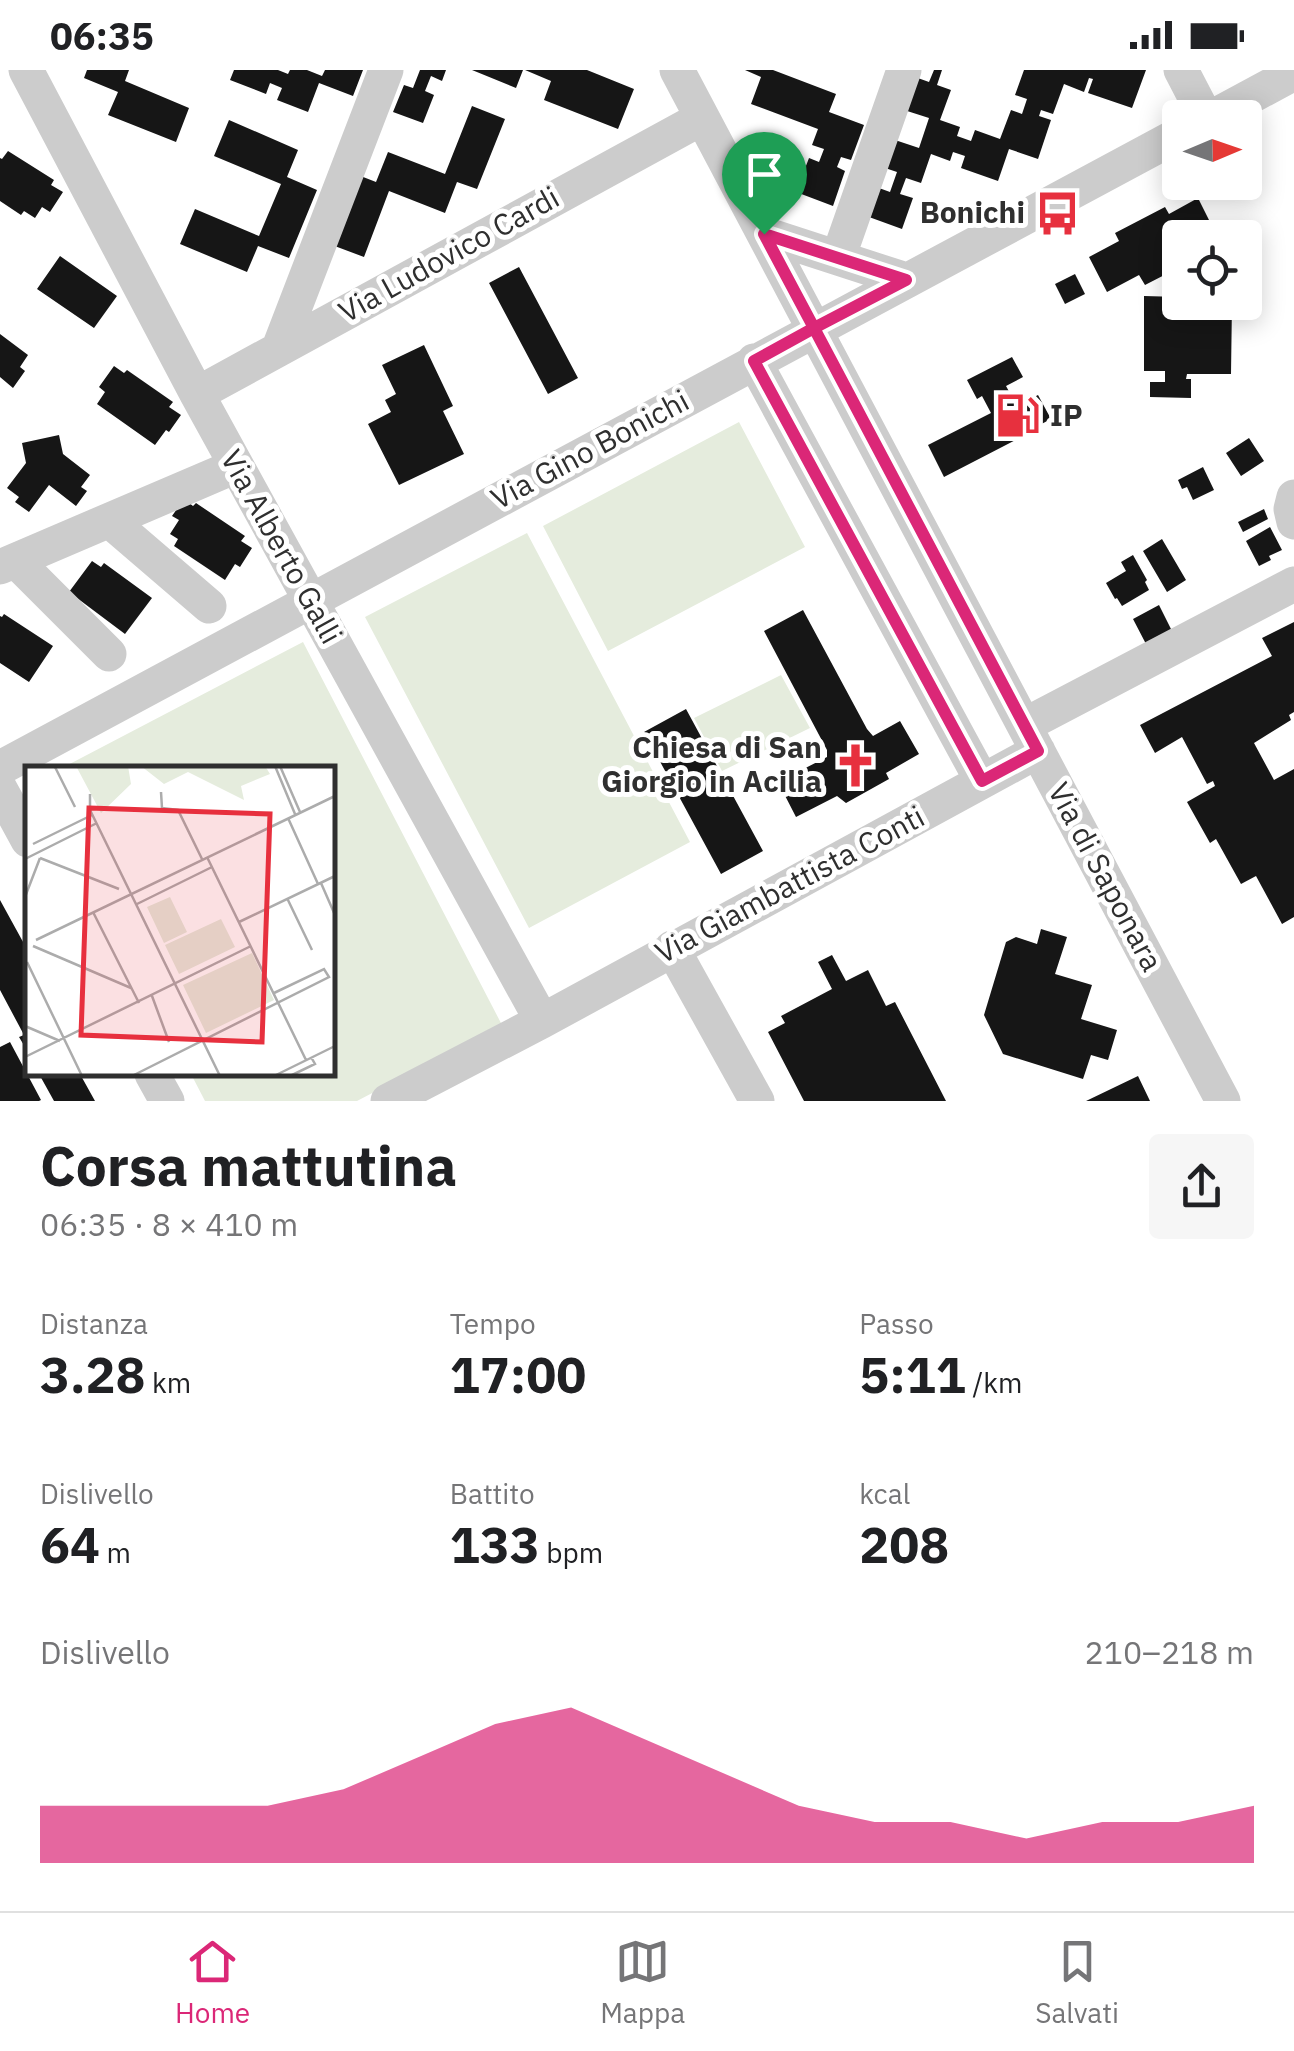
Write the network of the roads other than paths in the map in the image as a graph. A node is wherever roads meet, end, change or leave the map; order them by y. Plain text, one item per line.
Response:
1 (26, 70) edge
2 (386, 70) edge
3 (677, 70) edge
4 (904, 70) edge
5 (1181, 70) edge
6 (1294, 73) edge
7 (1250, 81) edge
8 (1198, 100) edge
9 (1228, 100) edge
10 (702, 118) junction
11 (1162, 144) edge
12 (764, 234) junction
13 (838, 258) junction
14 (906, 280) junction
15 (814, 328) junction
16 (279, 348) junction
17 (754, 361) junction
18 (196, 394) junction
19 (236, 466) junction
20 (1294, 498) edge
21 (110, 521) junction
22 (1294, 522) edge
23 (8, 564) edge
24 (1294, 584) edge
25 (312, 601) junction
26 (210, 606) dead end
27 (109, 654) dead end
28 (1032, 738) junction
29 (0, 768) edge
30 (982, 781) junction
31 (0, 789) edge
32 (25, 835) edge
33 (672, 948) junction
34 (542, 1021) junction
35 (153, 1076) edge
36 (167, 1101) edge
37 (388, 1101) edge
38 (757, 1101) edge
39 (1223, 1101) edge

1 - 18 street, Via Alberto Galli
2 - 16 street
3 - 10 street, Via di Saponara
4 - 13 street
5 - 8 street
6 - 7 street
7 - 9 street
10 - 12 street, Via di Saponara
10 - 16 street, Via Ludovico Cardi
11 - 14 street, Via Gino Bonichi
12 - 13 street
12 - 15 street, Via di Saponara
13 - 14 street
14 - 15 street, Via Gino Bonichi
15 - 17 street, Via Gino Bonichi
15 - 28 street, Via di Saponara
16 - 18 street, Via Ludovico Cardi
17 - 25 street, Via Gino Bonichi
17 - 30 street
18 - 19 street, Via Alberto Galli
19 - 21 street
19 - 25 street, Via Alberto Galli
20 - 22 street
21 - 23 street
21 - 26 street
23 - 27 street
24 - 28 street, Via Giambattista Conti
25 - 29 street, Via Gino Bonichi
25 - 34 street, Via Alberto Galli
28 - 30 street, Via Giambattista Conti
28 - 39 street, Via di Saponara
30 - 33 street, Via Giambattista Conti
31 - 32 street
33 - 34 street, Via Giambattista Conti
33 - 38 street
34 - 37 street, Via Giambattista Conti
35 - 36 street

